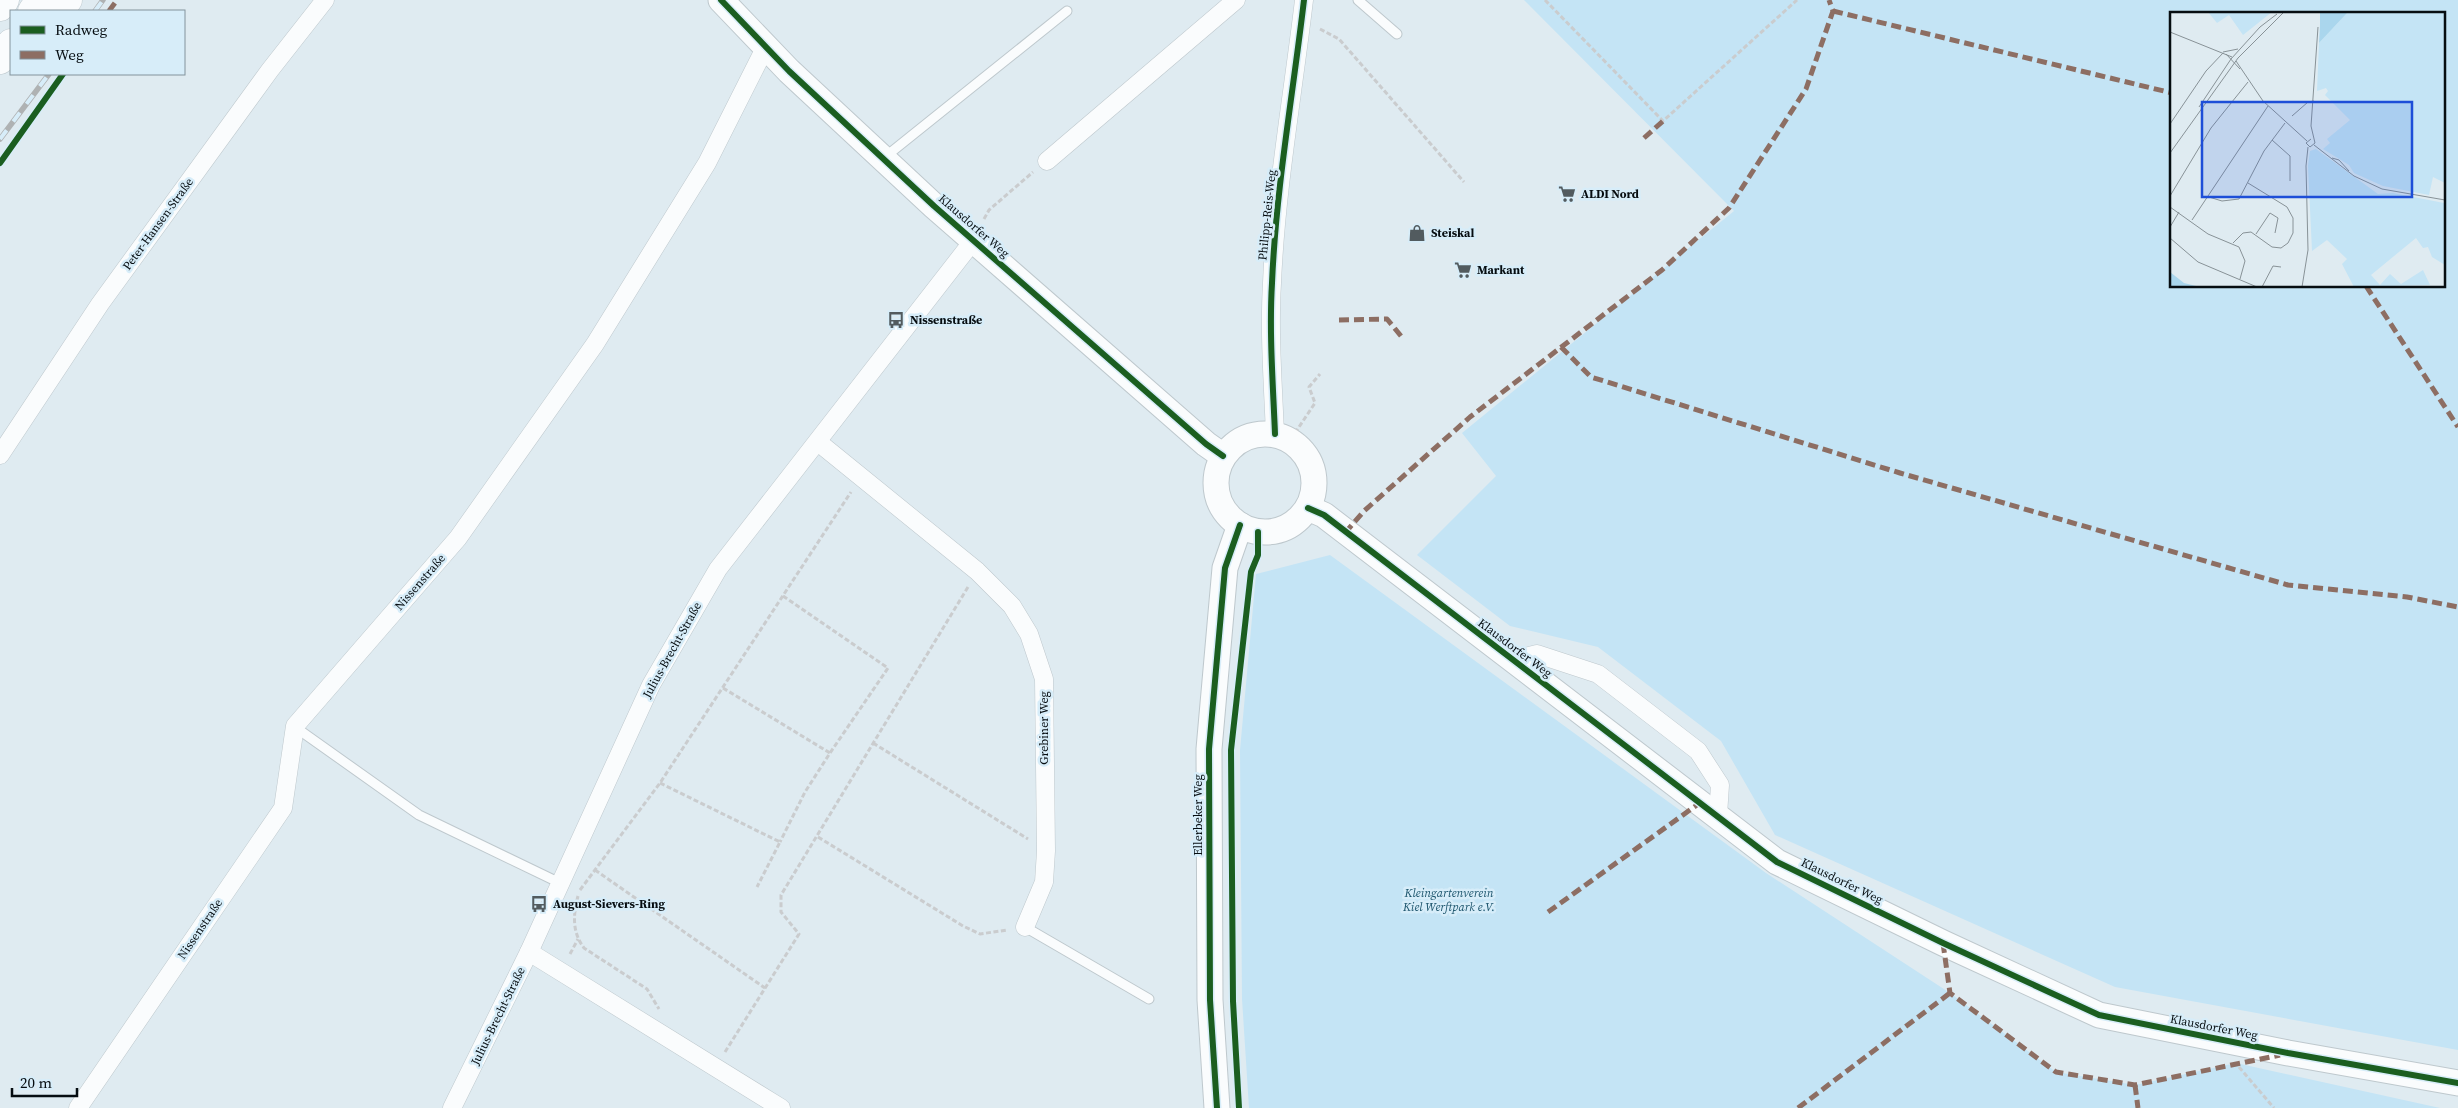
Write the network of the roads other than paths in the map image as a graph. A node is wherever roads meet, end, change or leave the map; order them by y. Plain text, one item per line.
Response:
1 (5, 0) edge
2 (68, 0) edge
3 (325, 0) edge
4 (722, 0) edge
5 (1236, 0) edge
6 (1304, 0) edge
7 (1358, 0) edge
8 (0, 7) edge
9 (59, 10) edge
10 (1066, 11) dead end
11 (1397, 34) dead end
12 (765, 48) junction
13 (883, 158) junction
14 (1047, 160) road end
15 (973, 241) junction
16 (1283, 437) junction
17 (818, 442) junction
18 (0, 455) edge
19 (1223, 456) junction
20 (1308, 508) junction
21 (1240, 525) junction
22 (1513, 660) junction
23 (295, 726) junction
24 (1718, 815) junction
25 (560, 883) junction
26 (1025, 927) joint
27 (529, 952) junction
28 (1148, 999) dead end
29 (2458, 1083) edge
30 (78, 1108) edge
31 (452, 1108) edge
32 (780, 1108) edge
33 (1217, 1108) edge

1 - 8 highway
2 - 9 highway
3 - 18 street, Peter-Hansen-Straße
4 - 12 street, Klausdorfer Weg
5 - 14 street
6 - 16 street, Philipp-Reis-Weg
7 - 11 lane
10 - 13 lane
12 - 13 street, Klausdorfer Weg
12 - 23 street, Nissenstraße
13 - 15 street, Klausdorfer Weg
15 - 17 street, Julius-Brecht-Straße
15 - 19 street, Klausdorfer Weg
16 - 19 street
16 - 20 street
17 - 25 street, Julius-Brecht-Straße
17 - 26 street, Grebiner Weg
19 - 21 street
20 - 21 street
20 - 22 street, Klausdorfer Weg
21 - 33 street, Ellerbeker Weg
22 - 24 street, Klausdorfer Weg
22 - 24 street, Klausdorfer Weg
23 - 25 lane
23 - 30 street, Nissenstraße
24 - 29 street, Klausdorfer Weg
25 - 27 street, Julius-Brecht-Straße
26 - 28 lane
27 - 31 street, Julius-Brecht-Straße
27 - 32 street

